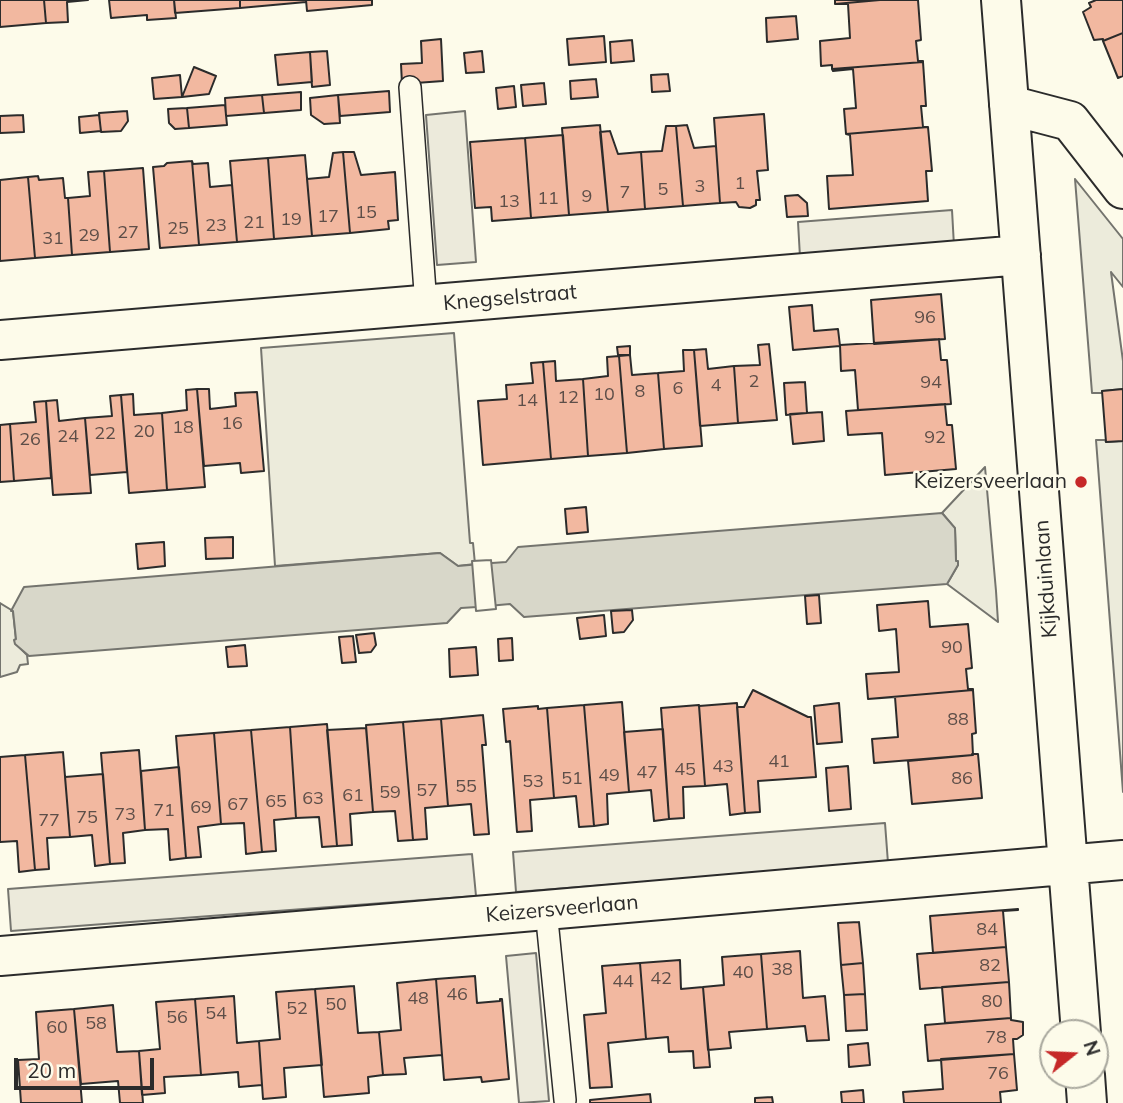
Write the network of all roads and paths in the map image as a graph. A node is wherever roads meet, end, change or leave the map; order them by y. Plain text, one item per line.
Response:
1 (1002, 0) edge
2 (410, 87) dead end
3 (1009, 106) junction
4 (1123, 189) edge
5 (1021, 255) junction
6 (426, 304) junction
7 (0, 340) edge
8 (1123, 860) edge
9 (1068, 864) junction
10 (546, 910) junction
11 (0, 956) edge
12 (1081, 1019) edge
13 (565, 1100) dead end

1 - 3 street, Kijkduinlaan
2 - 6 lane
3 - 4 street
3 - 5 street, Kijkduinlaan
5 - 6 street, Knegselstraat
5 - 9 street, Kijkduinlaan
6 - 7 street, Knegselstraat
8 - 9 street, Keizersveerlaan
9 - 10 street, Keizersveerlaan
9 - 12 street, Kijkduinlaan
10 - 11 street, Keizersveerlaan
10 - 13 lane

